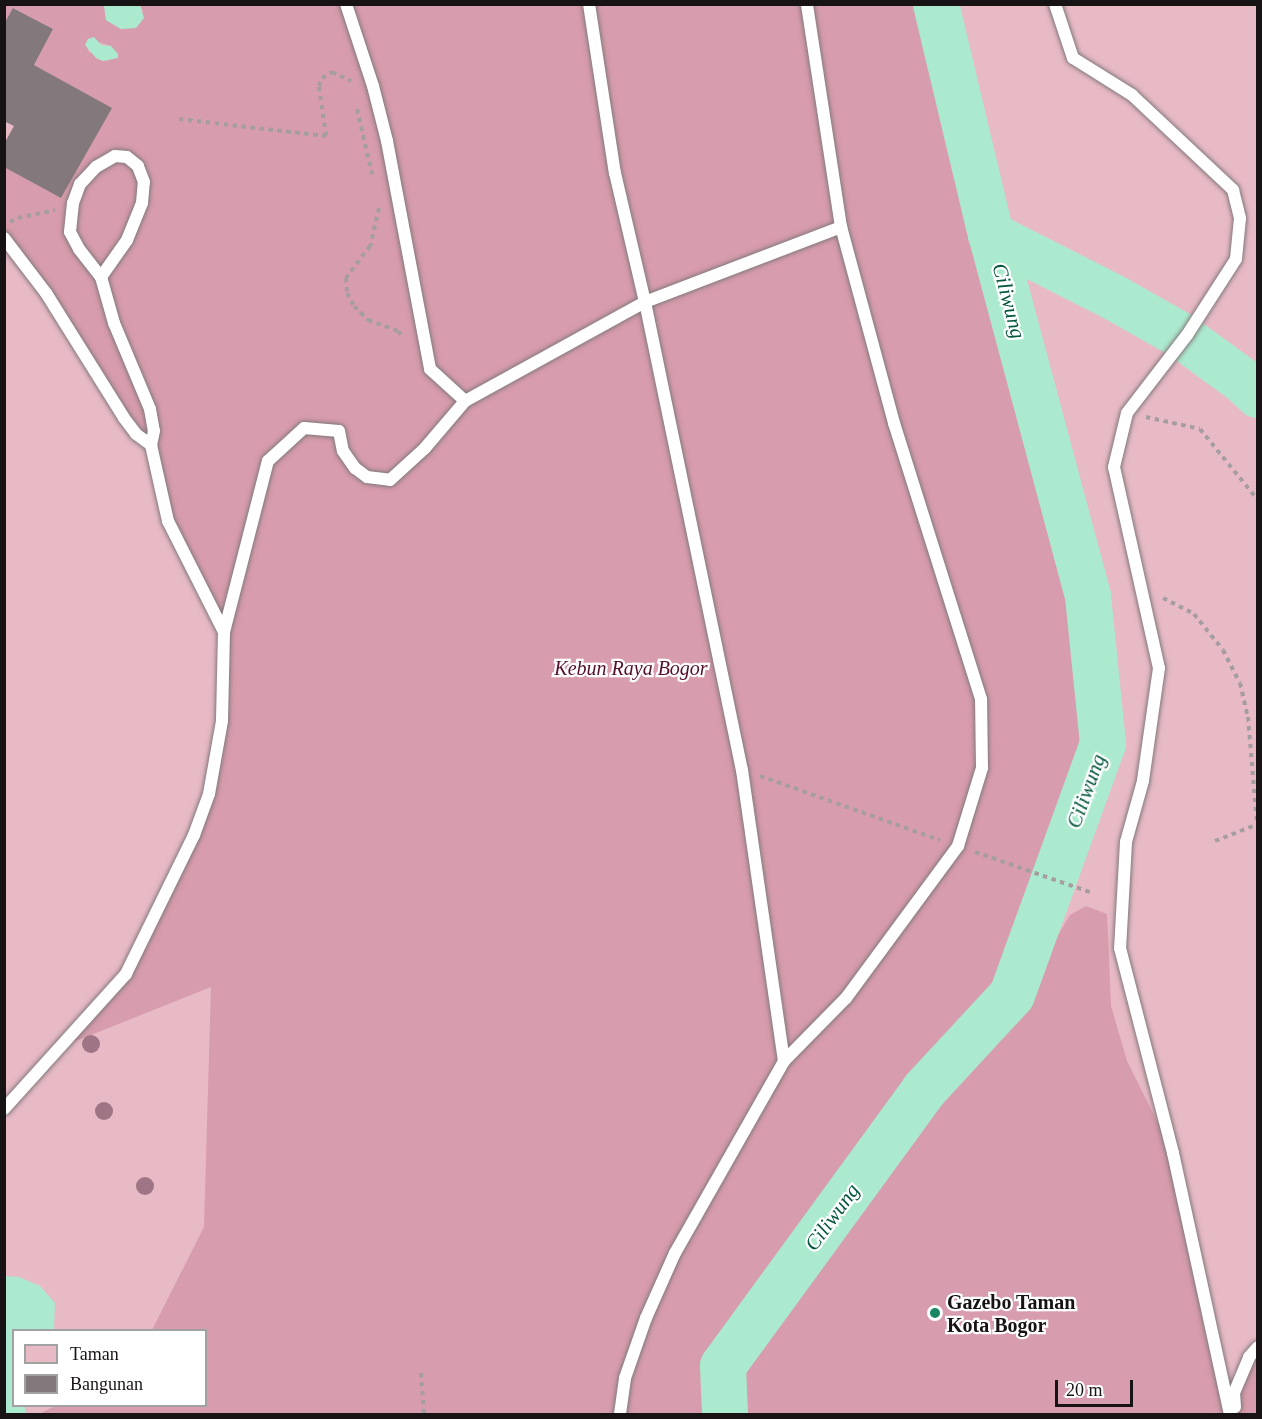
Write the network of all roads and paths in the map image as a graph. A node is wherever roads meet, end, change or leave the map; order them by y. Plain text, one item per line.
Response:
1 (346, 4) edge
2 (589, 4) edge
3 (807, 4) edge
4 (1055, 4) edge
5 (354, 93) dead end
6 (356, 104) dead end
7 (179, 119) dead end
8 (374, 182) dead end
9 (380, 202) dead end
10 (73, 203) junction
11 (4, 226) edge
12 (841, 227) junction
13 (4, 238) edge
14 (101, 277) junction
15 (645, 302) junction
16 (405, 339) dead end
17 (465, 401) junction
18 (1127, 413) junction
19 (151, 445) junction
20 (1257, 500) edge
21 (1140, 586) junction
22 (224, 632) junction
23 (742, 770) junction
24 (1257, 824) edge
25 (1215, 841) dead end
26 (958, 846) junction
27 (1094, 893) dead end
28 (784, 1061) junction
29 (4, 1109) edge
30 (1257, 1347) edge
31 (421, 1373) dead end
32 (424, 1414) edge
33 (620, 1414) edge
34 (1230, 1414) edge
35 (1235, 1414) edge

1 - 17 lane
2 - 15 lane
3 - 12 lane
4 - 18 lane
5 - 7 path
6 - 8 path
9 - 16 path
10 - 11 path
10 - 14 lane
10 - 14 lane
12 - 15 lane
12 - 26 lane
13 - 19 lane
14 - 19 lane
15 - 17 lane
15 - 23 lane
17 - 22 lane
18 - 20 path
18 - 21 lane
19 - 22 lane
21 - 24 path
21 - 34 lane
22 - 29 lane
23 - 26 path
23 - 28 lane
24 - 25 path
26 - 27 path
26 - 28 lane
28 - 33 lane
30 - 35 lane
31 - 32 path

